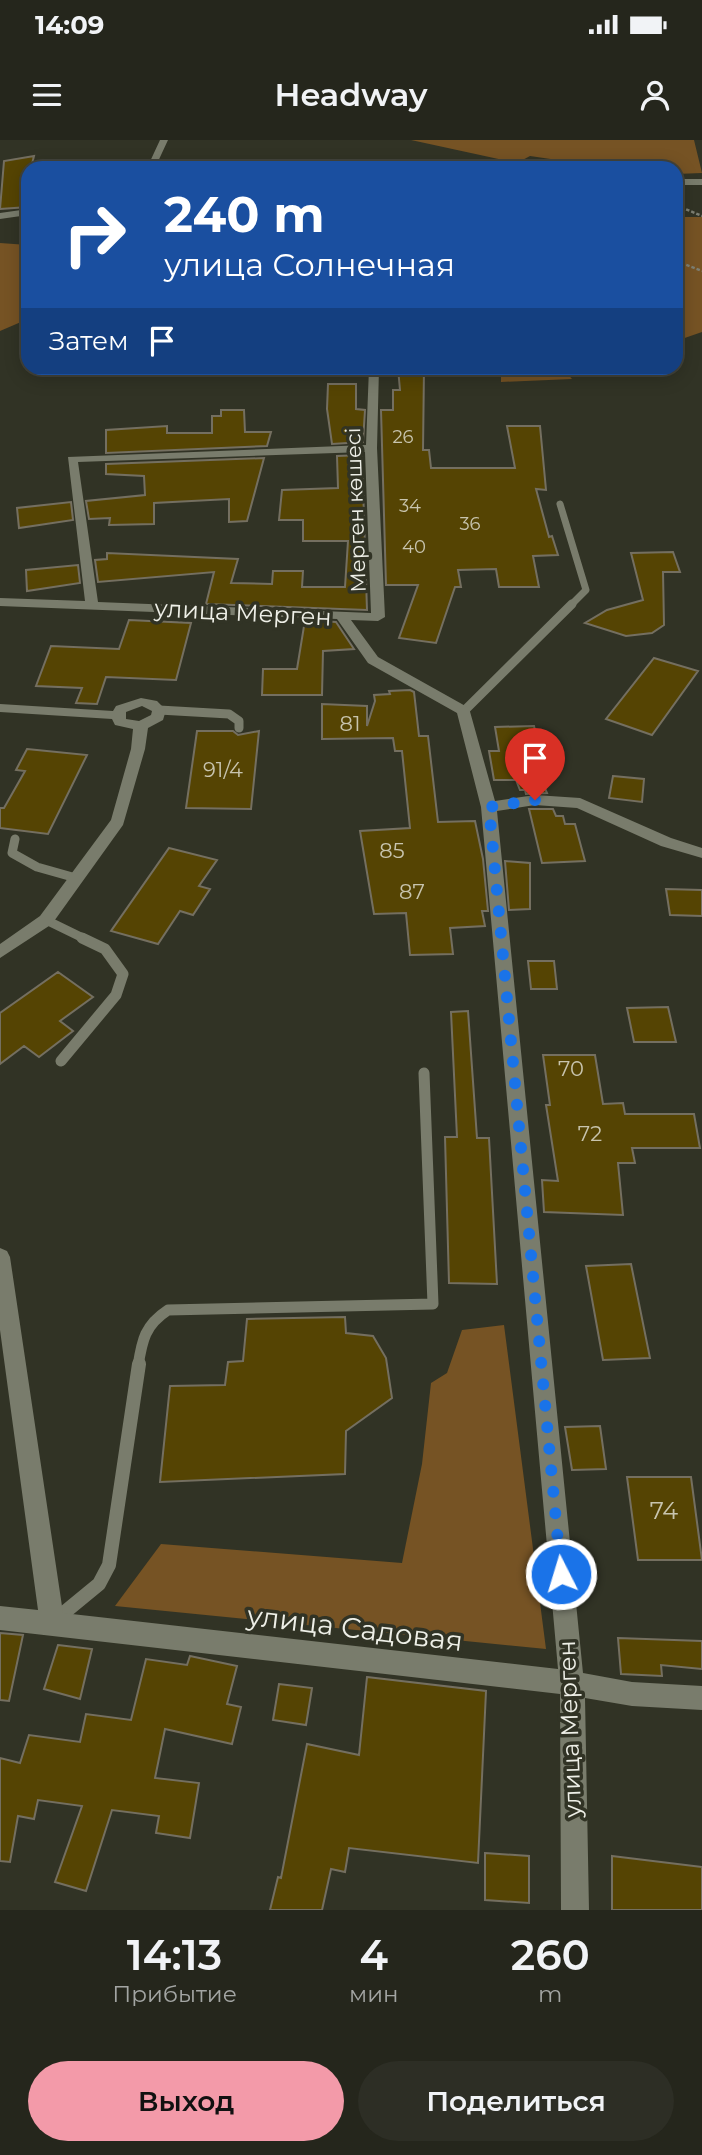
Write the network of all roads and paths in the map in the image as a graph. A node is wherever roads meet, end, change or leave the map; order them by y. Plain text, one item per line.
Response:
1 (164, 140) edge
2 (154, 161) edge
3 (683, 182) edge
4 (702, 182) edge
5 (683, 208) edge
6 (21, 213) edge
7 (0, 216) edge
8 (702, 216) edge
9 (683, 264) edge
10 (702, 271) edge
11 (374, 375) edge
12 (371, 448) junction
13 (560, 504) dead end
14 (0, 602) edge
15 (92, 604) junction
16 (343, 618) junction
17 (0, 708) edge
18 (159, 710) junction
19 (464, 711) junction
20 (117, 715) junction
21 (141, 726) junction
22 (239, 729) dead end
23 (489, 807) junction
24 (15, 839) dead end
25 (702, 853) edge
26 (76, 878) junction
27 (46, 920) junction
28 (0, 952) edge
29 (61, 1060) dead end
30 (424, 1073) dead end
31 (0, 1256) edge
32 (9, 1390) edge
33 (0, 1618) edge
34 (52, 1623) junction
35 (572, 1684) junction
36 (702, 1698) edge
37 (575, 1910) edge

1 - 2 street
3 - 4 street
5 - 8 path
6 - 7 street
9 - 10 path
11 - 12 street, Мерген көшесі
12 - 15 street
12 - 16 street, Мерген көшесі
13 - 19 lane
14 - 15 street, улица Мерген
15 - 16 street, улица Мерген
16 - 19 street, улица Мерген
17 - 20 street
18 - 20 street
18 - 21 street
18 - 22 lane
19 - 23 street, улица Мерген
20 - 21 street
21 - 26 street
23 - 25 street
23 - 35 street, улица Мерген
24 - 26 lane
26 - 27 street
27 - 28 street
27 - 29 lane
30 - 34 lane
31 - 32 street
32 - 34 street
33 - 34 street, улица Садовая
34 - 35 street, улица Садовая
35 - 36 street, улица Садовая
35 - 37 street, улица Мерген

